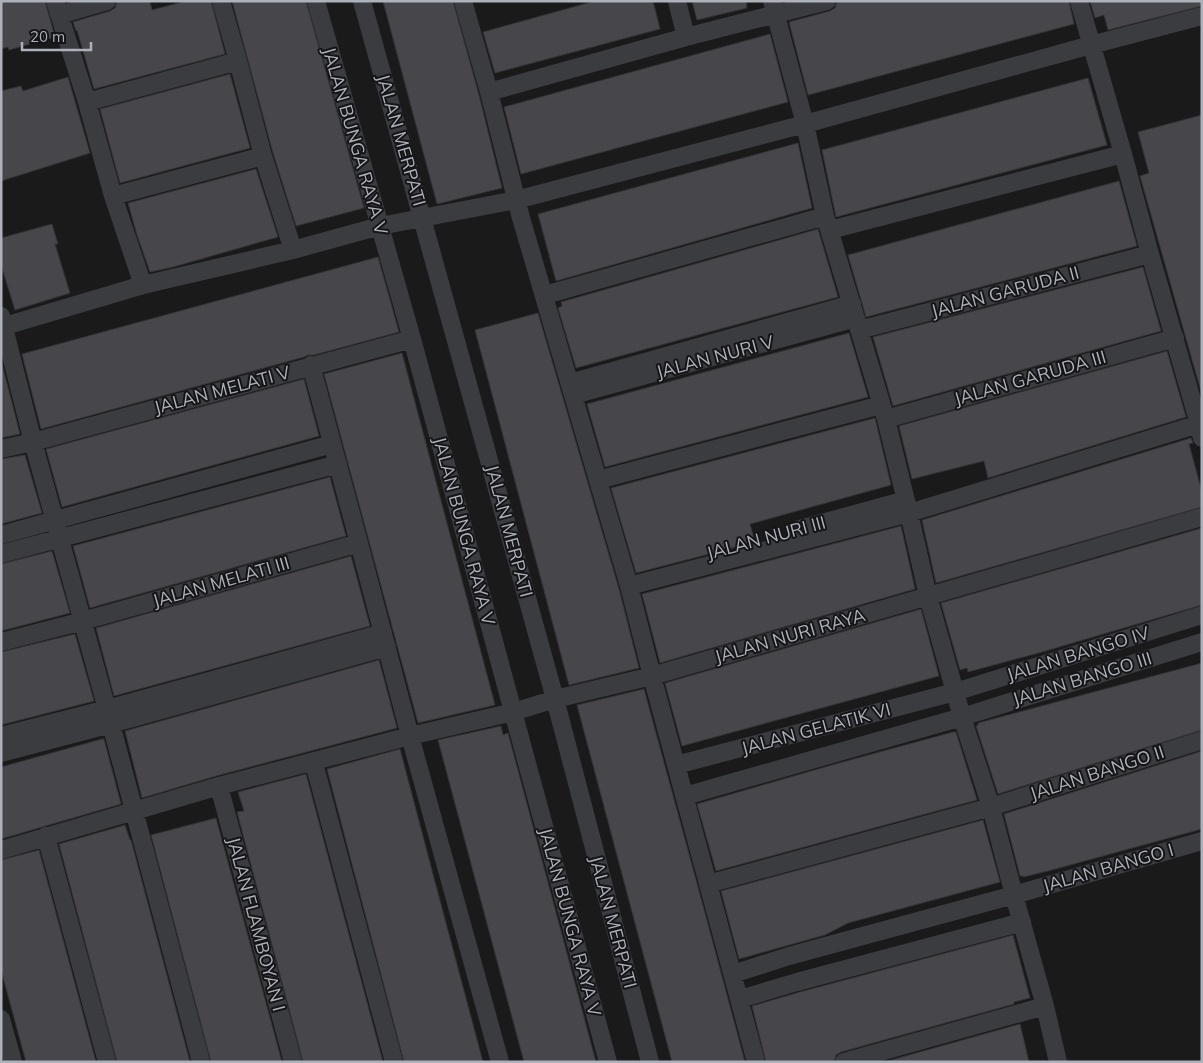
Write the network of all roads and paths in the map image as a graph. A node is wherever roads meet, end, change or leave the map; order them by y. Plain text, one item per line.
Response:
1 (107, 1) edge
2 (221, 1) edge
3 (316, 1) edge
4 (362, 1) edge
5 (464, 1) edge
6 (677, 1) edge
7 (827, 1) edge
8 (1079, 1) edge
9 (57, 8) edge
10 (773, 8) edge
11 (1199, 16) edge
12 (686, 37) junction
13 (1091, 45) junction
14 (238, 61) junction
15 (489, 92) junction
16 (87, 102) junction
17 (805, 124) junction
18 (1123, 154) junction
19 (263, 156) junction
20 (113, 196) junction
21 (516, 200) junction
22 (423, 218) junction
23 (828, 223) junction
24 (380, 226) junction
25 (293, 250) junction
26 (1150, 254) junction
27 (143, 285) junction
28 (545, 295) junction
29 (856, 317) junction
30 (2, 323) edge
31 (1175, 338) junction
32 (412, 339) junction
33 (311, 365) junction
34 (572, 389) junction
35 (883, 412) junction
36 (1200, 431) edge
37 (33, 442) junction
38 (332, 444) junction
39 (1, 450) edge
40 (338, 464) junction
41 (231, 472) junction
42 (598, 480) junction
43 (235, 491) junction
44 (908, 507) junction
45 (1202, 517) edge
46 (55, 521) junction
47 (1, 535) edge
48 (60, 538) junction
49 (360, 543) junction
50 (1, 554) edge
51 (628, 581) junction
52 (928, 596) junction
53 (1202, 615) edge
54 (83, 620) junction
55 (385, 640) junction
56 (1, 642) edge
57 (1202, 642) edge
58 (652, 676) junction
59 (955, 692) junction
60 (555, 699) junction
61 (513, 712) junction
62 (109, 716) junction
63 (962, 716) junction
64 (1, 736) edge
65 (410, 736) junction
66 (1202, 740) edge
67 (1, 753) edge
68 (314, 762) junction
69 (676, 765) junction
70 (219, 786) junction
71 (685, 796) junction
72 (991, 807) junction
73 (134, 811) junction
74 (46, 836) junction
75 (1202, 841) edge
76 (1, 850) edge
77 (708, 884) junction
78 (1014, 895) junction
79 (1022, 922) junction
80 (789, 956) junction
81 (733, 974) junction
82 (797, 982) junction
83 (740, 1000) junction
84 (1044, 1006) junction
85 (1, 1019) edge
86 (13, 1062) edge
87 (107, 1062) edge
88 (201, 1062) edge
89 (293, 1062) edge
90 (394, 1062) edge
91 (500, 1062) edge
92 (608, 1062) edge
93 (650, 1062) edge
94 (756, 1062) edge
95 (844, 1062) edge
96 (1058, 1062) edge

1 - 9 street
2 - 14 street
3 - 24 street, JALAN BUNGA RAYA V
4 - 22 street, JALAN MERPATI
5 - 15 street
6 - 12 street
7 - 10 street
8 - 13 street
9 - 16 street
10 - 12 street
10 - 17 street
11 - 13 street
12 - 15 street
13 - 17 street
13 - 18 street
14 - 16 street
14 - 19 street
15 - 21 street
16 - 20 street
17 - 21 street
17 - 23 street
18 - 23 street
18 - 26 street
19 - 20 street
19 - 25 street
20 - 27 street
21 - 22 street
21 - 28 street
22 - 24 street
22 - 60 street, JALAN MERPATI
23 - 28 street
23 - 29 street
24 - 25 street
24 - 32 street, JALAN BUNGA RAYA V
25 - 27 street
26 - 29 street, JALAN GARUDA II
26 - 31 street
27 - 30 street
28 - 34 street
29 - 34 street, JALAN GARUDA II
29 - 35 street
30 - 37 street
31 - 35 street, JALAN GARUDA III
31 - 36 street
32 - 33 street, JALAN MELATI V
32 - 61 street, JALAN BUNGA RAYA V
33 - 37 street, JALAN MELATI V
33 - 38 street
34 - 42 street
35 - 42 street, JALAN GARUDA III
35 - 44 street
36 - 44 street, JALAN NURI III
37 - 39 street, JALAN MELATI V
37 - 46 street
38 - 40 street
38 - 41 street
40 - 43 street
40 - 49 street
41 - 43 street
41 - 46 street
42 - 51 street
43 - 48 street
44 - 51 street, JALAN NURI III
44 - 52 street
45 - 52 street, JALAN NURI RAYA
46 - 47 street
46 - 48 street
48 - 50 street
48 - 54 street
49 - 54 street, JALAN MELATI III
49 - 55 street
51 - 58 street
52 - 58 street, JALAN NURI RAYA
52 - 59 street
53 - 59 street, JALAN BANGO IV
54 - 56 street, JALAN MELATI III
54 - 62 street
55 - 62 street
55 - 65 street
57 - 63 street, JALAN BANGO III
58 - 60 street, JALAN NURI RAYA
58 - 69 street
59 - 63 street
59 - 69 street, JALAN GELATIK VI
60 - 61 street, JALAN NURI RAYA
60 - 93 street, JALAN MERPATI
61 - 65 street, JALAN NURI RAYA
61 - 92 street, JALAN BUNGA RAYA V
62 - 64 street
62 - 67 street
62 - 73 street
63 - 71 street, JALAN BANGO III
63 - 72 street
65 - 68 street, JALAN NURI RAYA
65 - 91 street
66 - 72 street, JALAN BANGO II
68 - 70 street, JALAN NURI RAYA
68 - 90 street
69 - 71 street
70 - 73 street, JALAN NURI RAYA
70 - 89 street, JALAN FLAMBOYAN I
71 - 77 street
72 - 77 street, JALAN BANGO II
72 - 78 street
73 - 74 street, JALAN NURI RAYA
73 - 88 street
74 - 76 street, JALAN NURI RAYA
74 - 87 street
75 - 78 street, JALAN BANGO I
77 - 81 street
78 - 79 street
78 - 80 street, JALAN BANGO I
79 - 82 street
79 - 84 street
80 - 81 street, JALAN BANGO I
80 - 82 street
81 - 83 street
82 - 83 street
83 - 94 street
84 - 95 street
84 - 96 street
85 - 86 street

